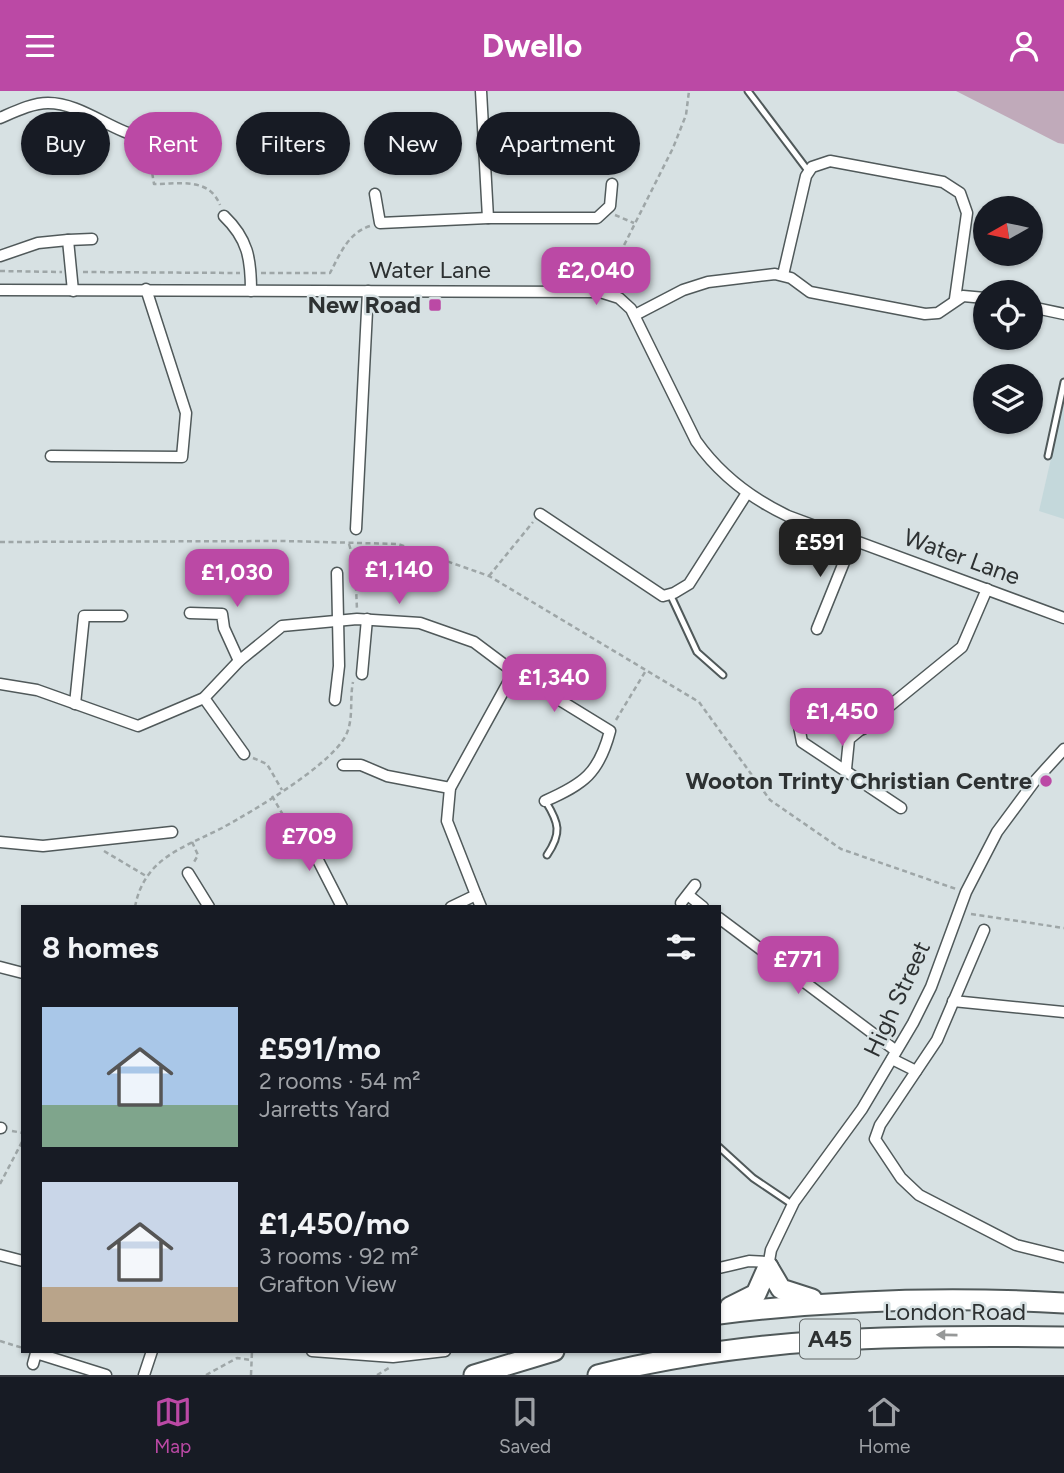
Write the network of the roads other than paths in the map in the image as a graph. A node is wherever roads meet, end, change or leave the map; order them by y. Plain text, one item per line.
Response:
1 (36, 91) edge
2 (481, 91) edge
3 (748, 91) edge
4 (39, 103) junction
5 (0, 118) edge
6 (124, 133) edge
7 (809, 172) junction
8 (612, 184) dead end
9 (375, 194) dead end
10 (224, 216) road end
11 (488, 218) junction
12 (92, 239) dead end
13 (68, 240) junction
14 (0, 256) edge
15 (783, 275) junction
16 (146, 289) junction
17 (0, 290) edge
18 (73, 291) junction
19 (251, 291) junction
20 (368, 291) junction
21 (973, 297) edge
22 (955, 299) junction
23 (1043, 310) edge
24 (1064, 314) edge
25 (635, 315) junction
26 (1064, 382) edge
27 (51, 456) dead end
28 (1048, 456) dead end
29 (747, 493) junction
30 (540, 514) road end
31 (356, 529) dead end
32 (853, 540) junction
33 (337, 573) dead end
34 (987, 589) junction
35 (670, 594) junction
36 (190, 613) dead end
37 (122, 616) dead end
38 (1064, 618) edge
39 (362, 619) junction
40 (337, 621) junction
41 (817, 629) dead end
42 (239, 661) junction
43 (514, 672) junction
44 (359, 674) road end
45 (723, 675) dead end
46 (0, 684) edge
47 (204, 698) junction
48 (335, 700) dead end
49 (75, 703) junction
50 (863, 729) junction
51 (1064, 749) edge
52 (244, 754) road end
53 (343, 765) dead end
54 (846, 769) junction
55 (450, 788) junction
56 (545, 801) joint
57 (901, 808) dead end
58 (300, 825) road end
59 (172, 832) dead end
60 (0, 842) edge
61 (547, 855) dead end
62 (188, 873) road end
63 (695, 885) dead end
64 (475, 895) junction
65 (208, 905) edge
66 (341, 905) edge
67 (455, 905) edge
68 (480, 905) edge
69 (698, 905) edge
70 (721, 920) edge
71 (984, 930) dead end
72 (0, 967) edge
73 (21, 972) edge
74 (953, 1001) junction
75 (1064, 1012) edge
76 (894, 1054) junction
77 (916, 1071) junction
78 (721, 1149) edge
79 (793, 1205) junction
80 (0, 1255) edge
81 (1064, 1257) edge
82 (21, 1260) edge
83 (768, 1264) junction
84 (721, 1268) edge
85 (828, 1302) junction
86 (1064, 1303) edge
87 (721, 1312) edge
88 (721, 1313) edge
89 (990, 1336) junction
90 (1064, 1336) edge
91 (1064, 1347) edge
92 (721, 1352) edge
93 (33, 1353) edge
94 (36, 1353) edge
95 (151, 1353) edge
96 (339, 1353) edge
97 (428, 1353) edge
98 (547, 1353) edge
99 (717, 1353) edge
100 (33, 1364) dead end
101 (106, 1375) edge
102 (144, 1375) edge
103 (474, 1375) edge
104 (598, 1375) edge

1 - 4 street
2 - 11 street
3 - 7 lane
4 - 5 street
4 - 6 street
7 - 15 street
7 - 22 street
8 - 11 street
9 - 11 street
10 - 19 street
12 - 13 street
13 - 14 street
13 - 18 street
15 - 22 street
15 - 25 street
16 - 18 street, Water Lane
16 - 19 street, Water Lane
16 - 27 street
17 - 18 street, Water Lane
19 - 20 street, Water Lane
20 - 25 street, Water Lane
20 - 31 street
21 - 22 street
23 - 24 street
25 - 29 street, Water Lane
26 - 28 lane
29 - 32 street, Water Lane
29 - 35 street
30 - 35 street
32 - 34 street, Water Lane
32 - 41 street
33 - 40 street
34 - 38 street, Water Lane
34 - 50 street
35 - 45 lane
36 - 42 street
37 - 49 street
39 - 40 street
39 - 43 street
39 - 44 street
40 - 42 street
40 - 48 street
42 - 47 street
43 - 55 street
43 - 56 street
46 - 49 street
47 - 49 street
47 - 52 street
50 - 54 street
50 - 54 street
51 - 76 street, High Street
53 - 55 street
54 - 57 street
55 - 64 street
56 - 61 lane
58 - 66 street
59 - 60 street
62 - 65 street
63 - 69 street
64 - 67 street
64 - 68 street
70 - 76 street
71 - 74 street
72 - 73 street
74 - 75 street
74 - 77 street
76 - 77 street
76 - 79 street, High Street
77 - 81 street
78 - 79 lane
79 - 83 street, High Street
80 - 82 street
83 - 84 street
83 - 85 highway
83 - 87 highway
85 - 86 highway, London Road / A45
85 - 88 highway, London Road / A45
89 - 90 highway, London Road / A45
89 - 91 highway
89 -> 92 highway, London Road / A45
93 - 100 street
94 - 101 street
95 - 102 street
96 - 97 street
98 - 103 highway
99 -> 104 highway, London Road / A45

